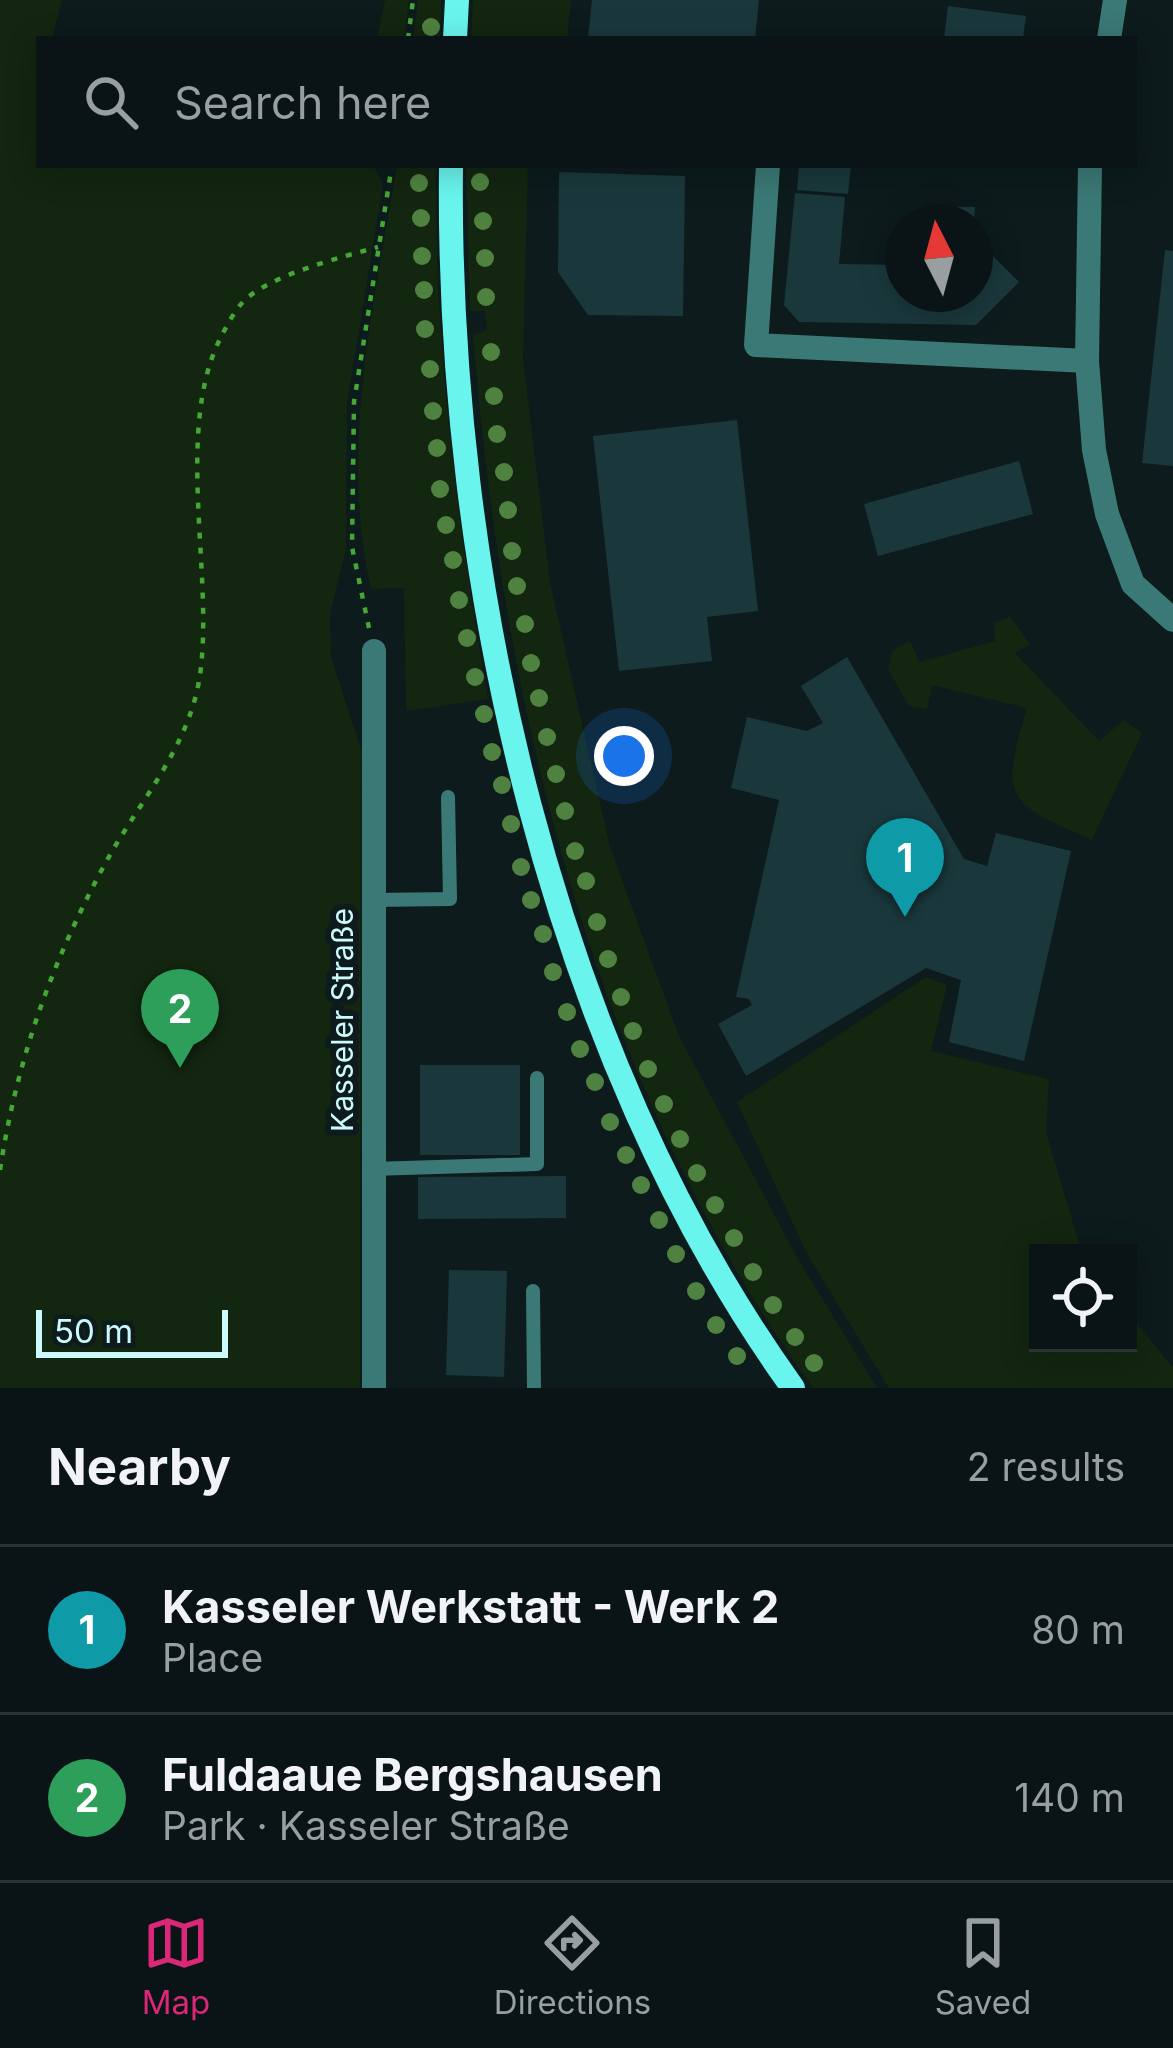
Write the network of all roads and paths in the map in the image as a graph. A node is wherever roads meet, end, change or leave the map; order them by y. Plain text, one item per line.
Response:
1 (413, 0) edge
2 (457, 0) edge
3 (1115, 0) edge
4 (409, 36) edge
5 (455, 36) edge
6 (1109, 36) edge
7 (391, 168) edge
8 (451, 168) edge
9 (768, 168) edge
10 (1090, 168) edge
11 (377, 247) junction
12 (1087, 361) junction
13 (1173, 620) edge
14 (374, 652) joint
15 (448, 796) dead end
16 (373, 900) junction
17 (537, 1078) dead end
18 (372, 1169) junction
19 (0, 1171) edge
20 (533, 1291) dead end
21 (374, 1388) edge
22 (534, 1388) edge
23 (793, 1388) edge

1 - 4 path
2 - 5 main road
3 - 6 street
7 - 11 path
8 - 23 main road
9 - 12 street
10 - 12 street
11 - 14 path
11 - 19 path
12 - 13 street
14 - 16 street, Kasseler Straße
15 - 16 lane
16 - 18 street, Kasseler Straße
17 - 18 lane
18 - 21 street, Kasseler Straße
20 - 22 lane

